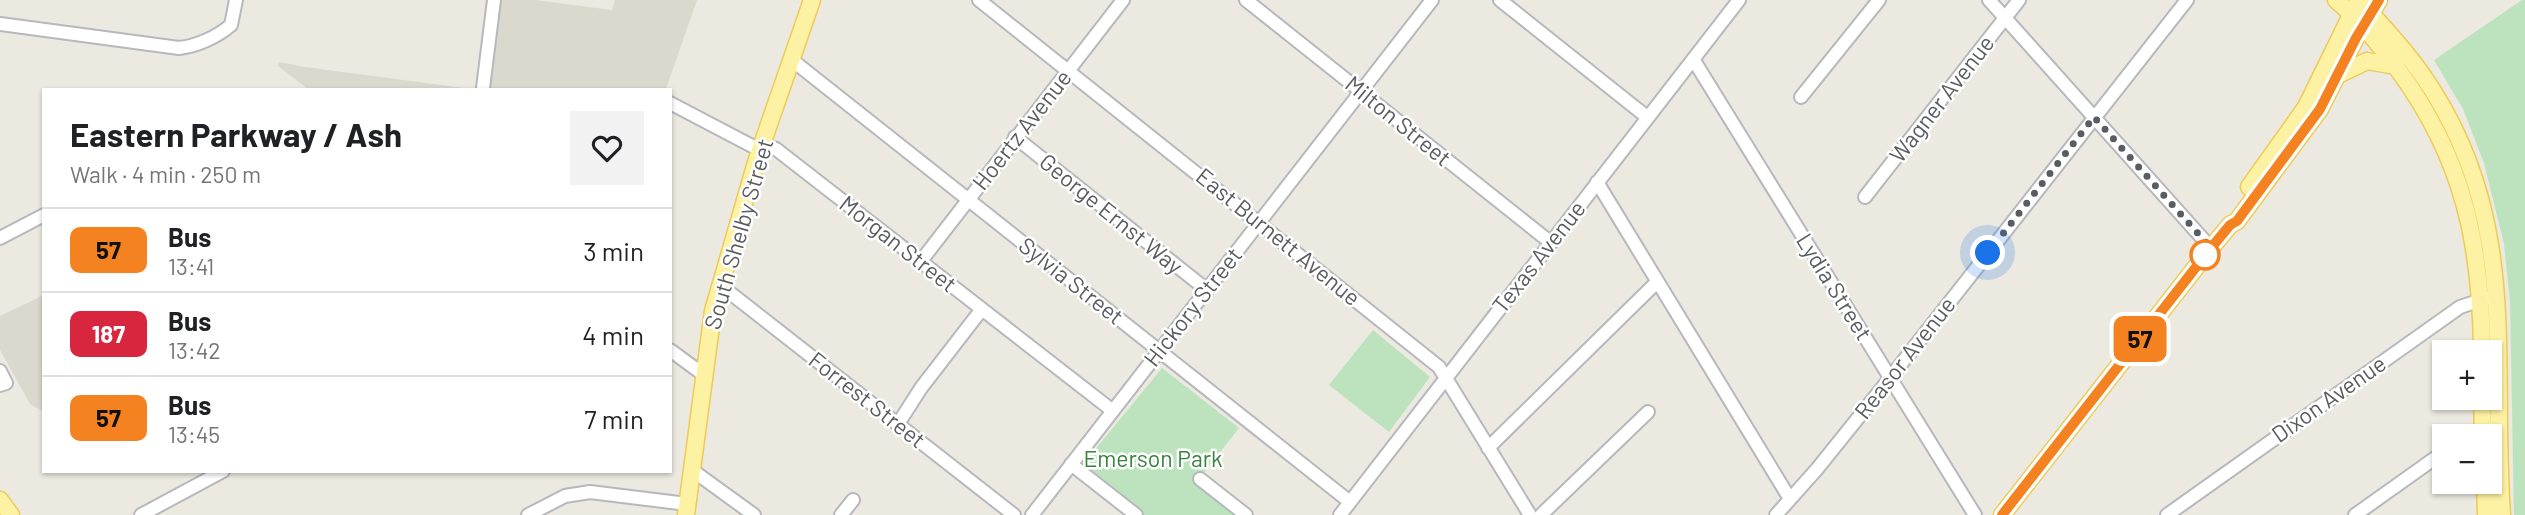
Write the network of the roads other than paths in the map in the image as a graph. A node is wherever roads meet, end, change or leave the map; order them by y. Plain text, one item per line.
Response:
1 (236, 0) edge
2 (494, 0) edge
3 (812, 0) edge
4 (979, 0) edge
5 (1123, 0) edge
6 (1246, 0) edge
7 (1432, 0) edge
8 (1500, 0) edge
9 (1739, 0) edge
10 (1879, 0) edge
11 (1989, 0) edge
12 (2019, 0) edge
13 (2188, 0) edge
14 (2336, 0) edge
15 (2364, 9) edge
16 (2005, 17) junction
17 (0, 23) edge
18 (1693, 59) junction
19 (792, 60) junction
20 (2396, 66) junction
21 (1068, 70) junction
22 (2338, 75) junction
23 (484, 88) edge
24 (1361, 91) junction
25 (1801, 97) dead end
26 (672, 104) edge
27 (1647, 117) junction
28 (2094, 117) junction
29 (1015, 137) junction
30 (762, 145) junction
31 (1597, 182) junction
32 (1865, 197) dead end
33 (968, 199) junction
34 (42, 216) edge
35 (1259, 222) junction
36 (2230, 225) junction
37 (0, 238) edge
38 (1550, 242) junction
39 (2211, 248) junction
40 (921, 261) junction
41 (1657, 282) junction
42 (720, 285) junction
43 (1207, 290) junction
44 (2489, 298) junction
45 (982, 309) junction
46 (2484, 340) edge
47 (672, 351) edge
48 (1159, 351) junction
49 (704, 375) junction
50 (1890, 377) junction
51 (1445, 378) junction
52 (1113, 411) junction
53 (1648, 412) dead end
54 (898, 424) junction
55 (2500, 424) edge
56 (1489, 448) junction
57 (2432, 460) edge
58 (1072, 464) junction
59 (692, 470) junction
60 (219, 473) edge
61 (1200, 478) dead end
62 (2485, 494) edge
63 (2502, 494) edge
64 (0, 499) edge
65 (1790, 499) junction
66 (853, 500) dead end
67 (1350, 502) junction
68 (687, 509) edge
69 (12, 515) edge
70 (141, 515) edge
71 (528, 515) edge
72 (754, 515) edge
73 (841, 515) edge
74 (1014, 515) edge
75 (1032, 515) edge
76 (1136, 515) edge
77 (1246, 515) edge
78 (1340, 515) edge
79 (1530, 515) edge
80 (1541, 515) edge
81 (1776, 515) edge
82 (1975, 515) edge
83 (2002, 515) edge
84 (2167, 515) edge
85 (2355, 515) edge
86 (2486, 515) edge
87 (2502, 515) edge

1 - 17 street
2 - 23 street
3 - 19 main road, South Shelby Street
4 - 21 street, East Burnett Avenue
5 - 21 street, Hoertz Avenue
6 - 24 street, Milton Street
7 - 24 street, Hickory Street
8 - 27 street
9 - 18 street, Texas Avenue
10 - 25 street
11 - 16 street
12 - 16 street, Wagner Avenue
13 - 28 street, Reasor Avenue
14 - 15 main road
15 - 20 main road
15 - 22 main road
15 - 36 main road
15 - 44 main road
16 - 28 street
16 - 32 street, Wagner Avenue
18 - 27 street, Texas Avenue
18 - 50 street, Lydia Street
19 - 30 main road, South Shelby Street
19 - 33 street, Sylvia Street
20 - 22 main road
20 - 44 main road
21 - 29 street, Hoertz Avenue
21 - 35 street, East Burnett Avenue
22 - 36 main road
24 - 35 street, Hickory Street
24 - 38 street, Milton Street
26 - 30 street, Morgan Street
27 - 31 street, Texas Avenue
28 - 39 street
28 - 50 street, Reasor Avenue
29 - 33 street, Hoertz Avenue
29 - 43 street, George Ernst Way
30 - 40 street, Morgan Street
30 - 42 main road, South Shelby Street
31 - 38 street, Texas Avenue
31 - 41 street
33 - 40 street, Hoertz Avenue
33 - 48 street, Sylvia Street
34 - 37 street
35 - 43 street, Hickory Street
35 - 51 street, East Burnett Avenue
36 - 39 main road
38 - 51 street, Texas Avenue
39 - 83 main road
40 - 45 street, Morgan Street
41 - 56 street
41 - 65 street
42 - 49 main road, South Shelby Street
42 - 54 street, Forrest Street
43 - 48 street, Hickory Street
44 - 46 main road
44 - 55 main road
44 - 84 street, Dixon Avenue
45 - 52 street, Morgan Street
45 - 54 street
47 - 49 street
48 - 52 street, Hickory Street
48 - 67 street, Sylvia Street
49 - 59 main road, South Shelby Street
50 - 65 street, Reasor Avenue
50 - 82 street, Lydia Street
51 - 56 street, East Burnett Avenue
51 - 67 street, Texas Avenue
52 - 58 street, Hickory Street
53 - 80 street
54 - 74 street, Forrest Street
56 - 79 street, East Burnett Avenue
57 - 85 street
58 - 75 street, Hickory Street
58 - 76 street
59 - 68 main road, South Shelby Street
59 - 72 street
60 - 70 street
61 - 77 street
62 - 86 main road
63 - 87 main road
64 - 69 main road
65 - 81 street, Reasor Avenue
66 - 73 street
67 - 78 street, Texas Avenue
68 - 71 street

